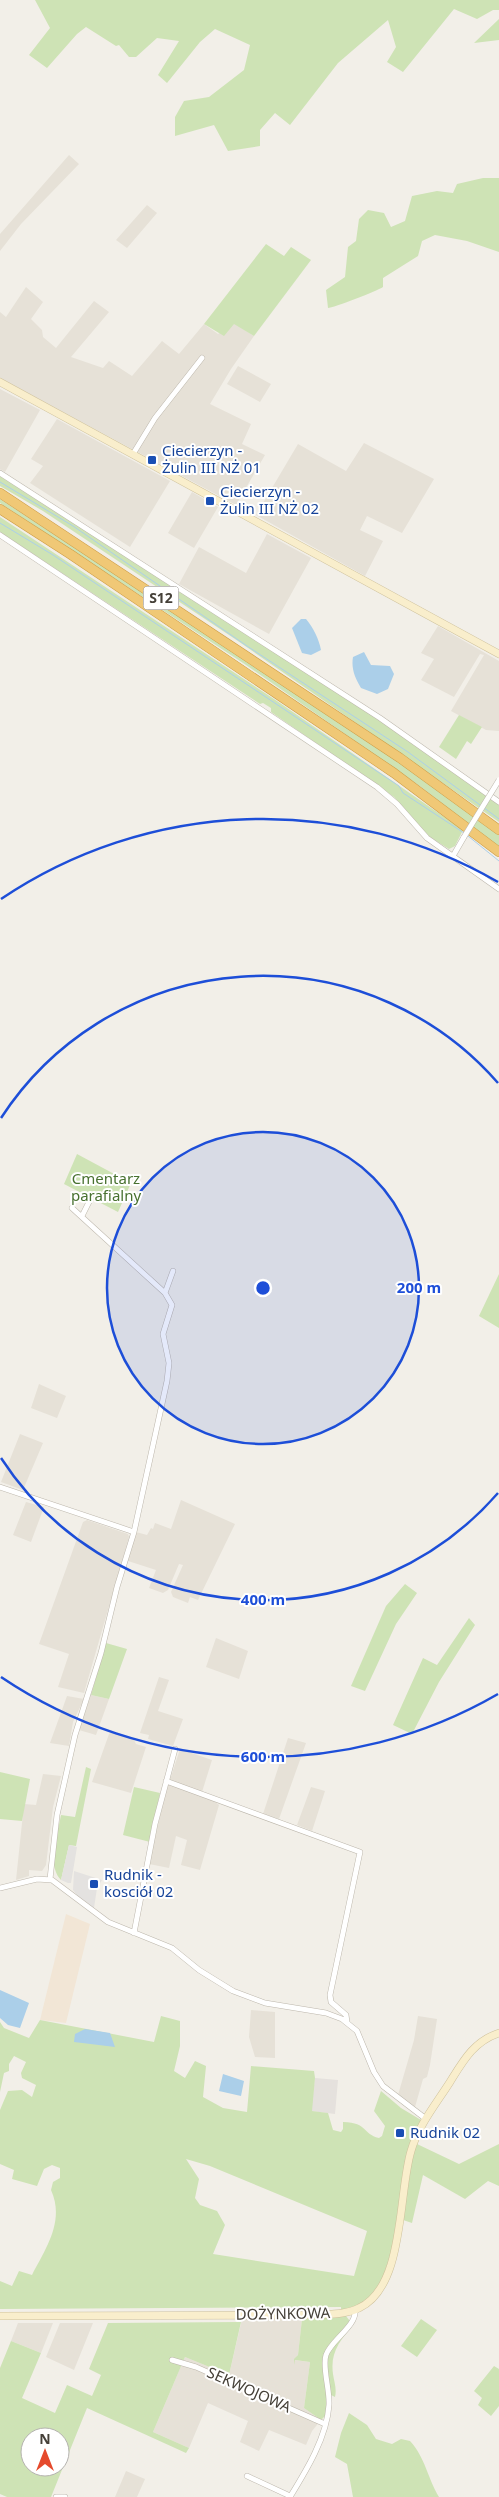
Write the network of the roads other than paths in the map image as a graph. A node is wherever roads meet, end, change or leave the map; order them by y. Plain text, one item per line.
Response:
1 (202, 358) dead end
2 (0, 382) edge
3 (133, 454) junction
4 (0, 473) edge
5 (0, 493) edge
6 (0, 509) edge
7 (0, 535) edge
8 (499, 654) edge
9 (499, 780) edge
10 (499, 802) edge
11 (499, 830) edge
12 (499, 852) edge
13 (453, 856) junction
14 (499, 889) edge
15 (91, 1198) dead end
16 (72, 1208) dead end
17 (82, 1216) junction
18 (173, 1271) dead end
19 (165, 1293) junction
20 (0, 1487) edge
21 (134, 1532) junction
22 (175, 1749) dead end
23 (166, 1781) junction
24 (50, 1879) junction
25 (0, 1888) edge
26 (134, 1933) junction
27 (347, 2022) junction
28 (499, 2033) edge
29 (426, 2119) junction
30 (355, 2310) junction
31 (0, 2316) edge
32 (172, 2360) dead end
33 (325, 2424) junction
34 (247, 2476) dead end
35 (290, 2496) edge
36 (56, 2497) edge
37 (65, 2497) edge

1 - 3 street
2 - 3 street
3 - 8 street
4 - 10 street
5 - 11 highway, S12
6 - 12 highway, S12
7 - 13 street
9 - 13 street, bridge
13 - 14 street
15 - 17 street
16 - 17 street
17 - 19 street
18 - 19 street
19 - 21 street
20 - 21 street
21 - 24 street
22 - 23 street
23 - 26 street
23 - 27 street
24 - 25 street
24 - 26 street
26 - 27 street
27 - 29 street
28 - 29 street, DOŻYNKOWA
29 - 30 street, DOŻYNKOWA
30 - 31 street, DOŻYNKOWA
30 - 33 street
32 - 33 street, SEKWOJOWA
33 - 35 street
34 - 35 street
36 - 37 street

